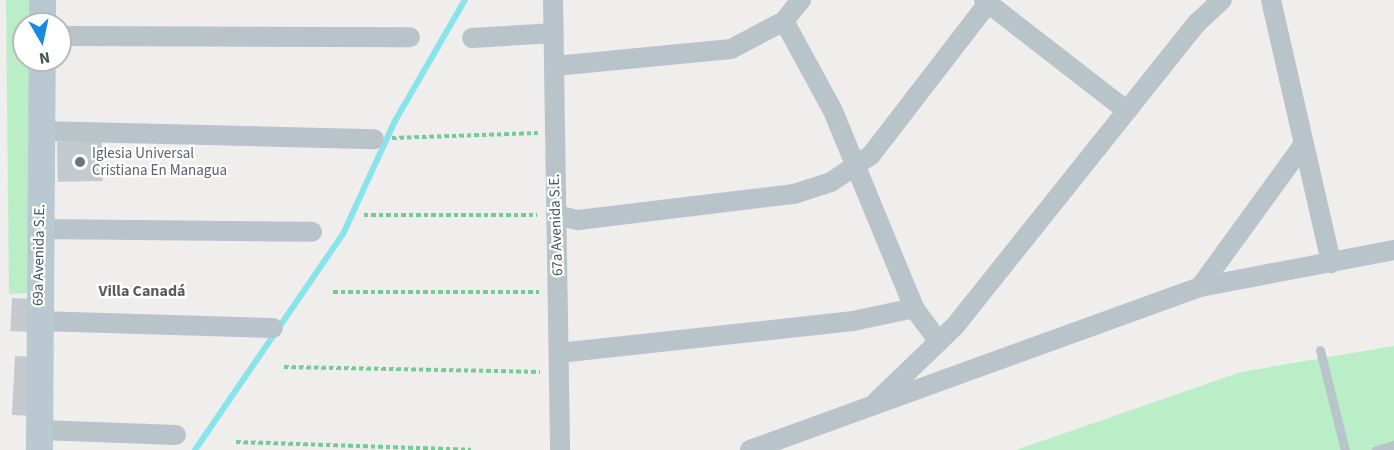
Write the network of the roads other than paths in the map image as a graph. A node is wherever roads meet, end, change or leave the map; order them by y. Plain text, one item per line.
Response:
1 (554, 0) edge
2 (801, 0) edge
3 (1222, 0) edge
4 (1271, 0) edge
5 (986, 2) edge
6 (784, 21) junction
7 (554, 33) junction
8 (72, 36) edge
9 (410, 37) dead end
10 (472, 38) dead end
11 (555, 66) junction
12 (42, 72) edge
13 (1127, 111) junction
14 (41, 131) junction
15 (374, 139) dead end
16 (1304, 145) junction
17 (857, 168) junction
18 (556, 215) junction
19 (40, 229) junction
20 (312, 232) dead end
21 (1394, 250) edge
22 (1331, 263) junction
23 (1200, 287) junction
24 (914, 308) junction
25 (38, 321) junction
26 (273, 328) dead end
27 (939, 342) junction
28 (1320, 350) dead end
29 (559, 363) junction
30 (872, 406) junction
31 (176, 435) dead end
32 (39, 440) edge
33 (797, 441) edge
34 (1394, 446) edge
35 (560, 450) edge
36 (750, 450) edge
37 (1345, 450) edge
38 (1376, 450) edge

1 - 7 street, 67a Avenida S.E.
2 - 6 street
3 - 13 street
4 - 16 street
5 - 13 street
5 - 17 street
6 - 11 street
6 - 17 street
7 - 10 street
7 - 11 street, 67a Avenida S.E.
8 - 9 street
11 - 18 street, 67a Avenida S.E.
12 - 14 street, 69a Avenida S.E.
13 - 27 street
14 - 15 street
14 - 19 street, 69a Avenida S.E.
16 - 22 street
16 - 23 street
17 - 18 street
17 - 24 street
18 - 29 street, 67a Avenida S.E.
19 - 20 street
19 - 25 street, 69a Avenida S.E.
21 - 22 street
22 - 23 street
23 - 30 street
24 - 27 street
24 - 29 street
25 - 26 street
25 - 32 street, 69a Avenida S.E.
27 - 30 street
28 - 37 lane
29 - 35 street, 67a Avenida S.E.
30 - 33 street
31 - 32 street
33 - 36 street
34 - 38 lane

